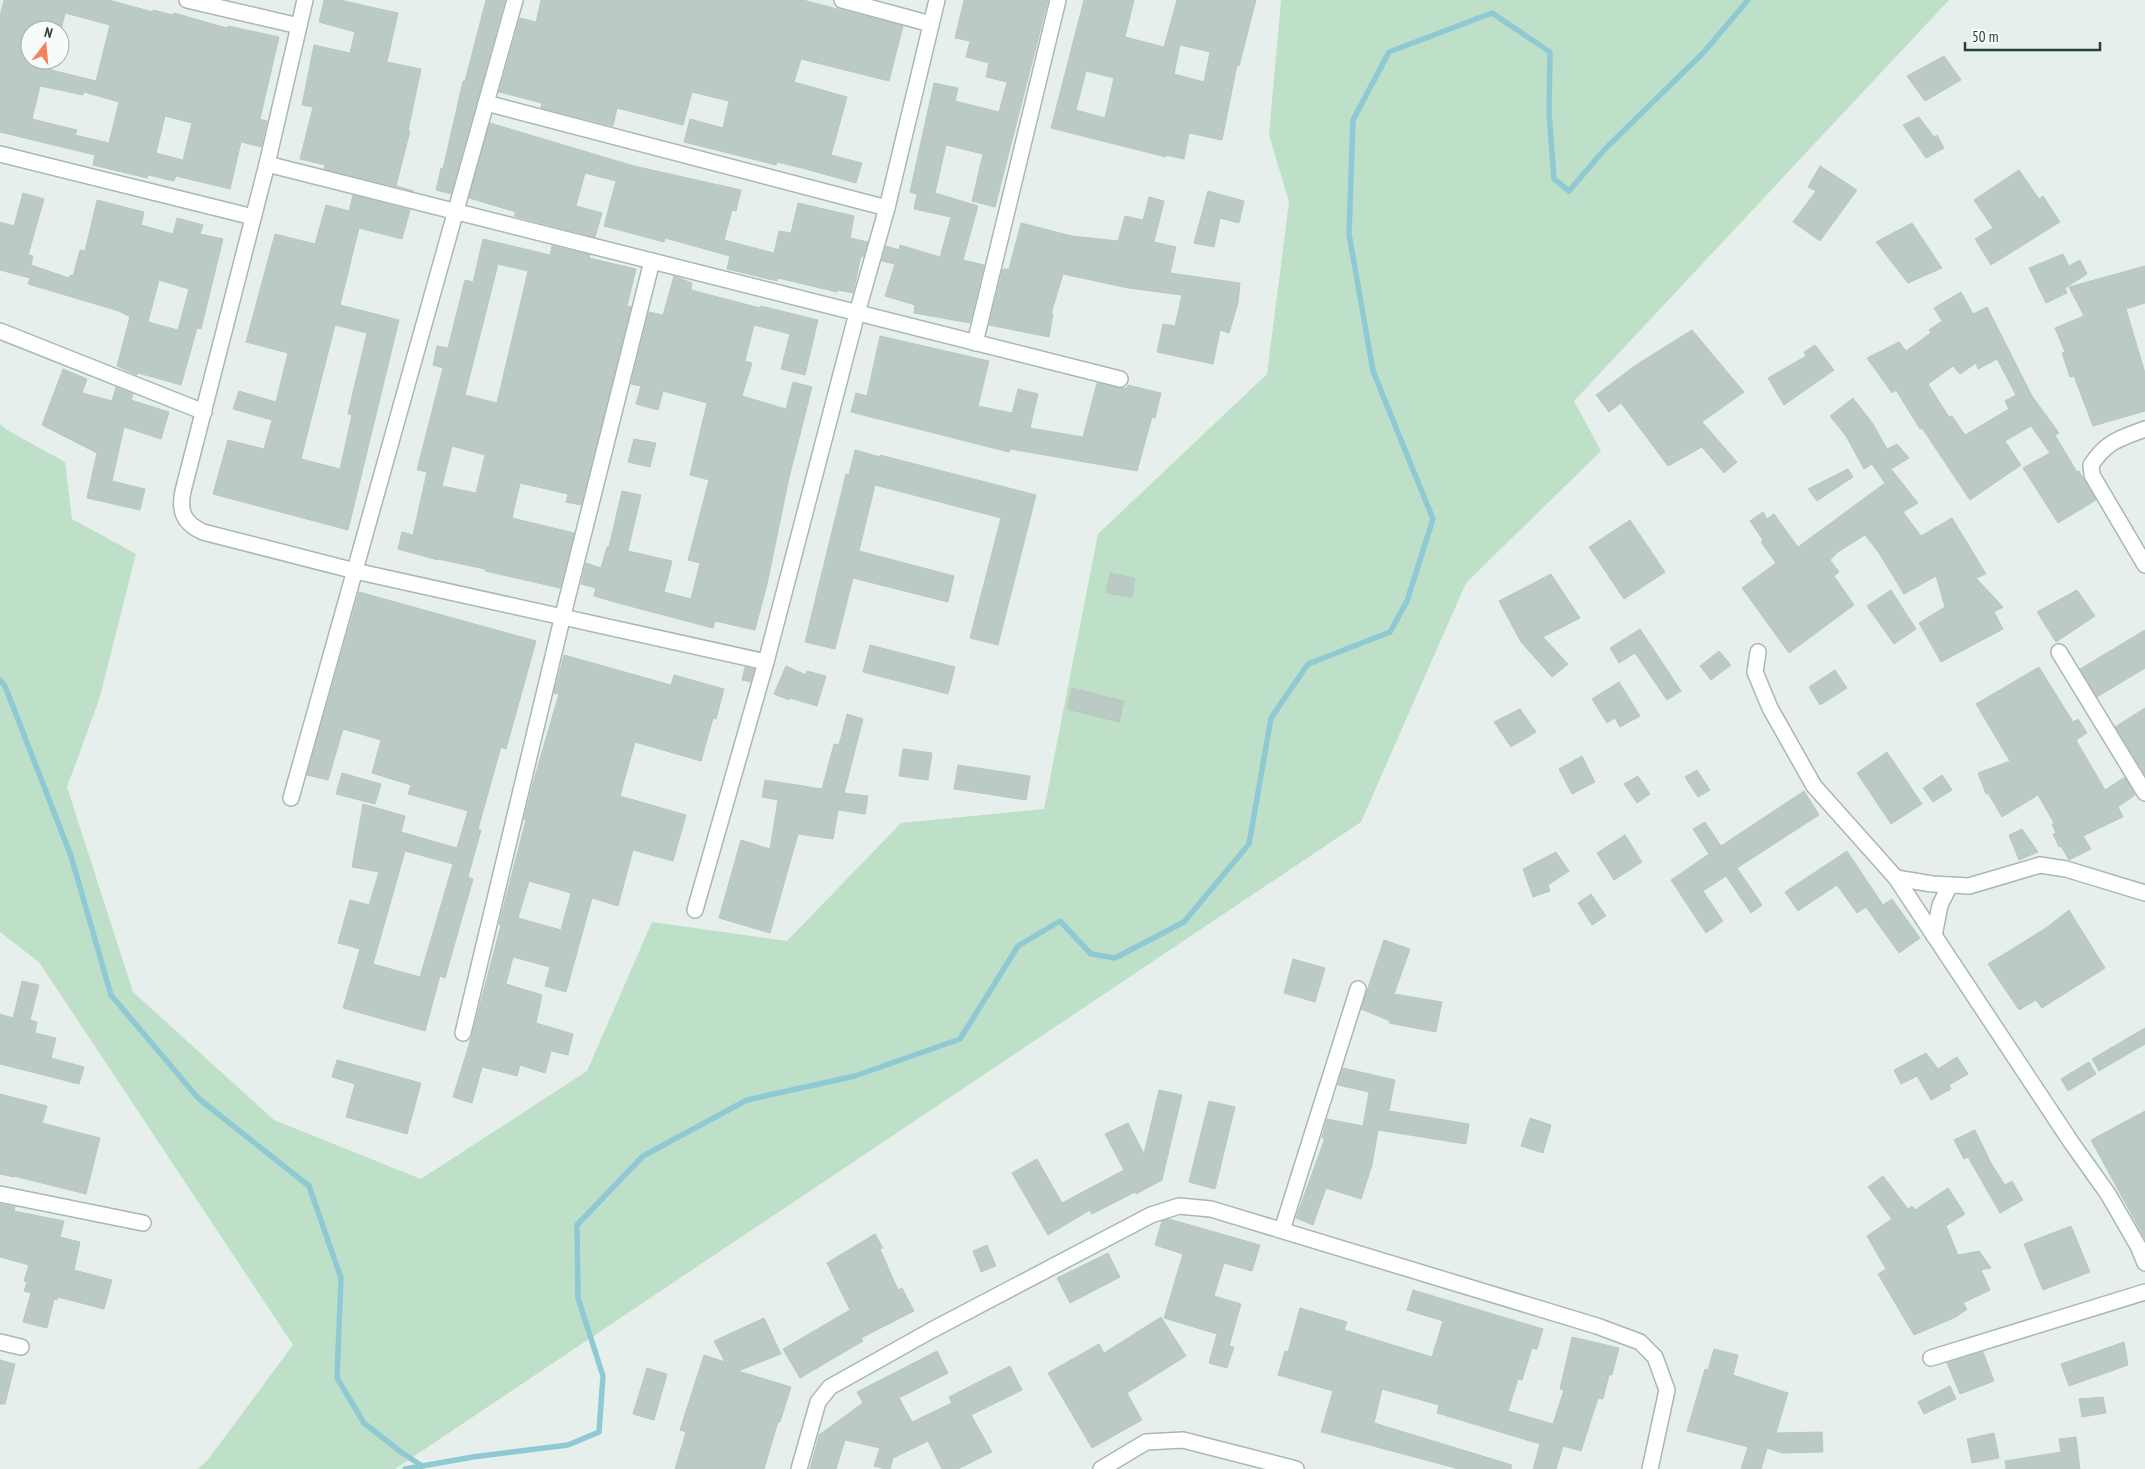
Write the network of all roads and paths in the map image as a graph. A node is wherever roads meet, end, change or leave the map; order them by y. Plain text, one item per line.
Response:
1 (187, 0) edge
2 (305, 0) edge
3 (514, 0) edge
4 (842, 0) edge
5 (937, 0) edge
6 (1058, 0) edge
7 (931, 24) junction
8 (299, 26) junction
9 (486, 103) junction
10 (0, 154) edge
11 (267, 164) junction
12 (887, 208) junction
13 (455, 212) junction
14 (253, 217) junction
15 (652, 261) junction
16 (857, 313) junction
17 (0, 331) edge
18 (976, 342) junction
19 (1120, 379) dead end
20 (204, 412) junction
21 (2145, 429) edge
22 (2145, 565) edge
23 (355, 571) junction
24 (562, 619) junction
25 (1758, 652) dead end
26 (2058, 652) dead end
27 (766, 662) junction
28 (2145, 792) edge
29 (291, 798) dead end
30 (1896, 878) junction
31 (1950, 885) junction
32 (2145, 893) edge
33 (695, 910) dead end
34 (1934, 936) junction
35 (1358, 989) dead end
36 (463, 1033) dead end
37 (0, 1194) edge
38 (143, 1223) dead end
39 (1282, 1230) junction
40 (2145, 1263) edge
41 (2145, 1292) edge
42 (0, 1342) edge
43 (21, 1347) dead end
44 (1932, 1358) dead end
45 (799, 1469) edge
46 (1101, 1469) edge
47 (1296, 1469) edge
48 (1650, 1469) edge

1 - 8 street
2 - 8 street
3 - 9 street
4 - 7 street
5 - 7 street
6 - 18 street
7 - 12 street
8 - 11 street
9 - 12 street
9 - 13 street
10 - 14 street
11 - 13 street
11 - 14 street
12 - 16 street
13 - 15 street
13 - 23 street
14 - 20 street
15 - 16 street
15 - 24 street
16 - 18 street
16 - 27 street
17 - 20 street
18 - 19 street
20 - 23 street
21 - 22 street
23 - 24 street
23 - 29 street
24 - 27 street
24 - 36 street
25 - 30 street
26 - 28 street
27 - 33 street
30 - 31 street
30 - 34 street
31 - 32 street
31 - 34 street
34 - 40 street
35 - 39 street
37 - 38 street
39 - 45 street
39 - 48 street
41 - 44 street
42 - 43 street
46 - 47 street

